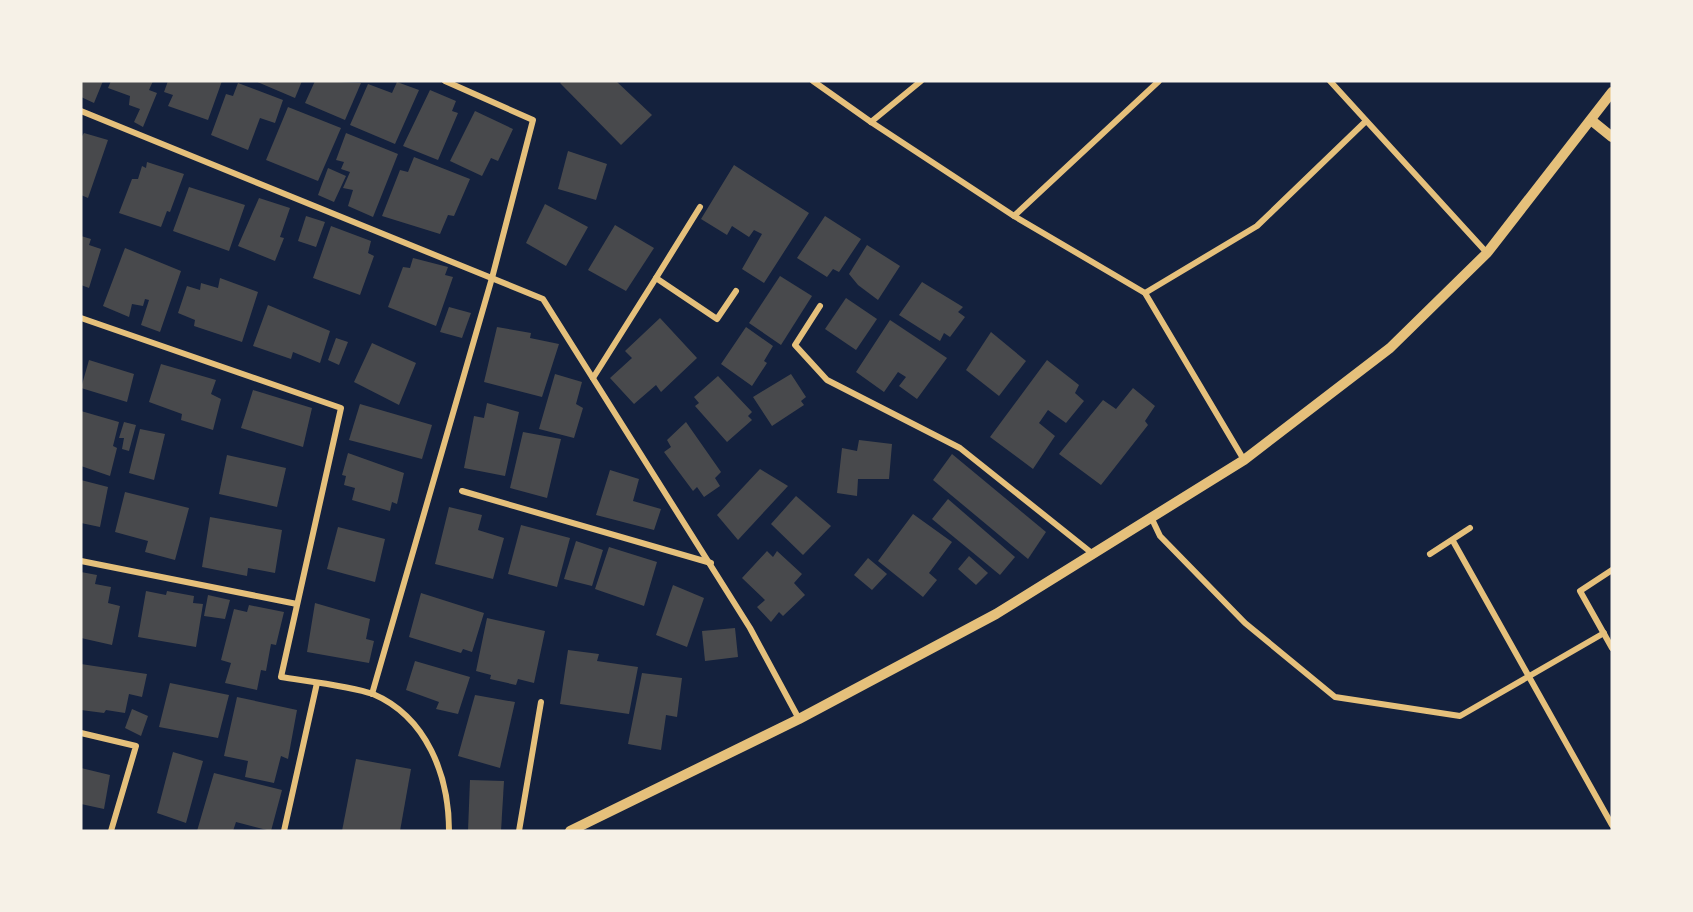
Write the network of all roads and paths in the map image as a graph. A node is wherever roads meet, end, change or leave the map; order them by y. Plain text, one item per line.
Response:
1 (445, 81) edge
2 (813, 81) edge
3 (921, 81) edge
4 (1159, 81) edge
5 (1330, 81) edge
6 (1612, 92) edge
7 (81, 111) edge
8 (1591, 120) junction
9 (1366, 121) junction
10 (871, 122) junction
11 (1612, 137) edge
12 (700, 207) dead end
13 (1014, 216) junction
14 (1487, 253) junction
15 (492, 278) junction
16 (656, 278) junction
17 (736, 291) dead end
18 (1145, 293) junction
19 (820, 306) dead end
20 (81, 318) edge
21 (593, 378) junction
22 (1244, 460) junction
23 (462, 491) dead end
24 (1151, 517) junction
25 (1470, 528) dead end
26 (1453, 541) junction
27 (1430, 554) dead end
28 (1094, 555) junction
29 (81, 561) edge
30 (711, 563) junction
31 (1612, 570) edge
32 (297, 604) junction
33 (1604, 633) junction
34 (1612, 648) edge
35 (1530, 677) junction
36 (317, 683) junction
37 (372, 694) junction
38 (541, 702) dead end
39 (799, 719) junction
40 (81, 733) edge
41 (1612, 825) edge
42 (111, 831) edge
43 (284, 831) edge
44 (449, 831) edge
45 (519, 831) edge
46 (570, 831) edge

1 - 15 street
2 - 10 street
3 - 10 street
4 - 13 street
5 - 9 street
6 - 8 street
7 - 15 street
8 - 11 street
8 - 14 street
9 - 14 street
9 - 18 street
10 - 13 street
12 - 16 street
13 - 18 street
14 - 22 street
15 - 21 street
15 - 37 street
16 - 17 street
16 - 21 street
18 - 22 street
19 - 28 street
20 - 32 street
21 - 30 street
22 - 24 street
23 - 30 street
24 - 28 street
24 - 35 street
25 - 26 street
26 - 27 street
26 - 35 street
28 - 39 street
29 - 32 street
30 - 39 street
31 - 33 street
32 - 36 street
33 - 34 street
33 - 35 street
35 - 41 street
36 - 37 street
36 - 43 street
37 - 44 street
38 - 45 street
39 - 46 street
40 - 42 street

